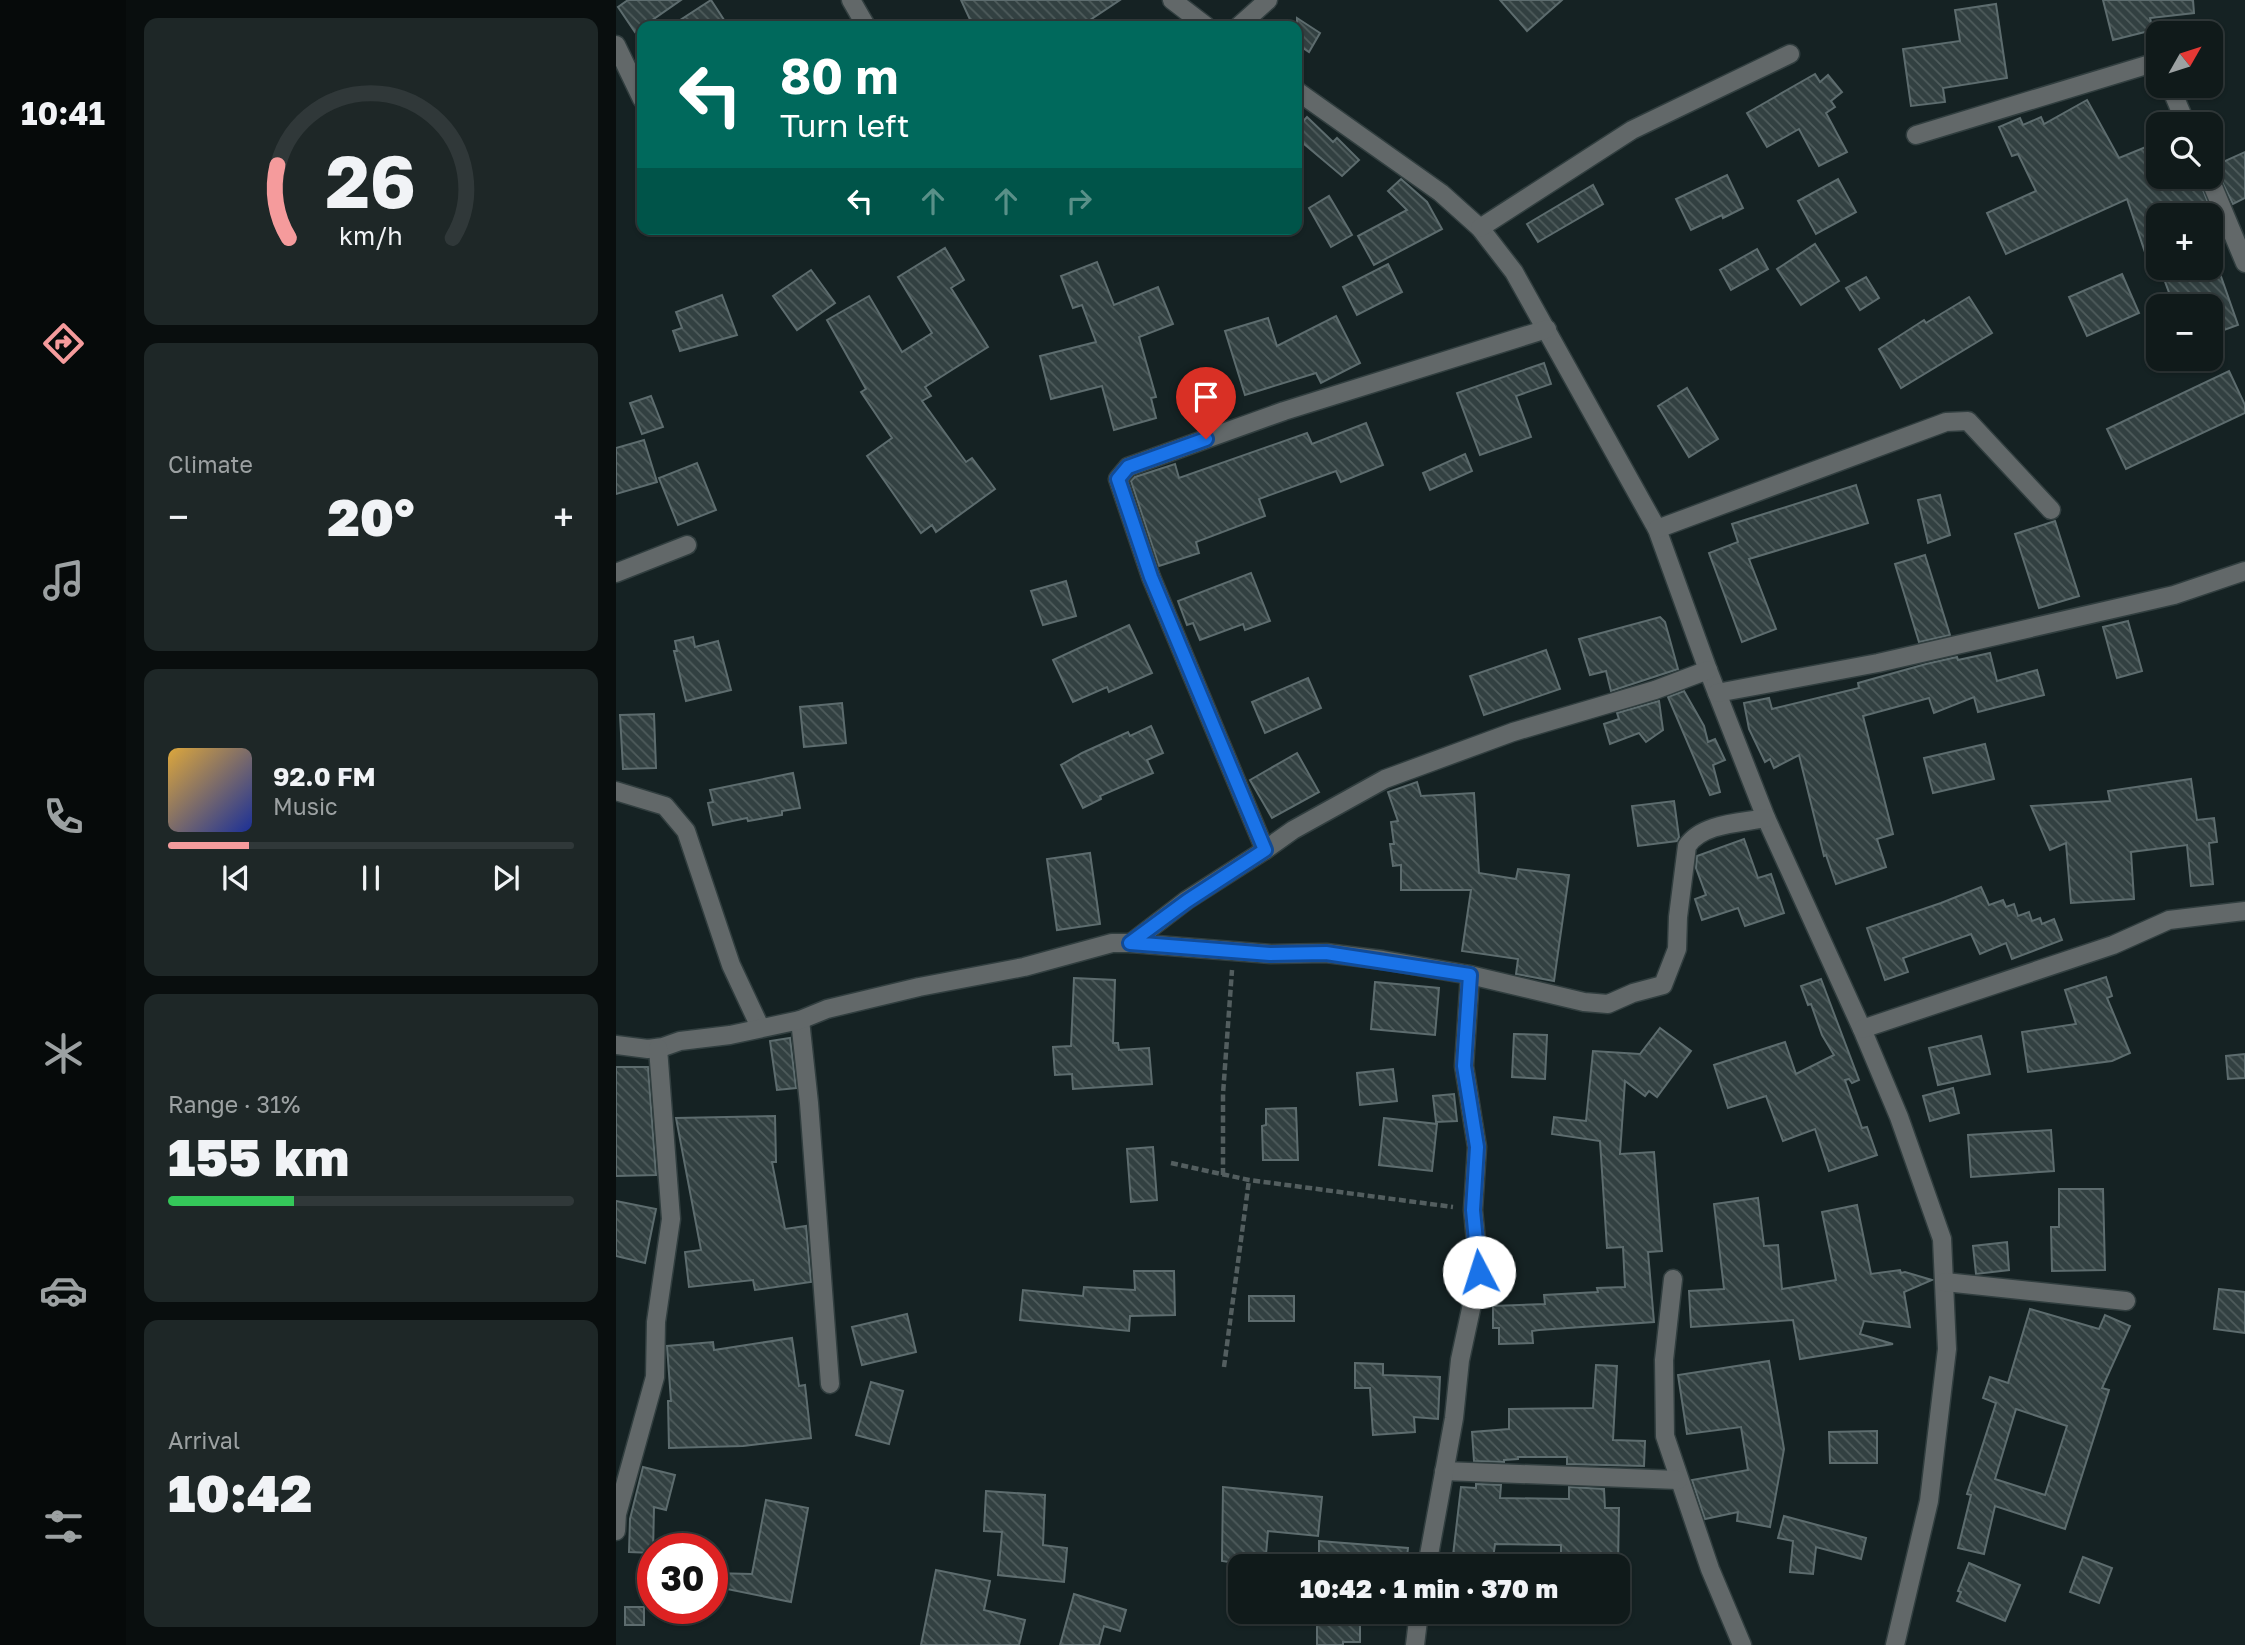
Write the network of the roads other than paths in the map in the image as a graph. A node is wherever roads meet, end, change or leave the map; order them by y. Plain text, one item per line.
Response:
1 (850, 0) edge
2 (1172, 0) edge
3 (1268, 0) edge
4 (863, 21) edge
5 (1199, 21) edge
6 (1245, 21) edge
7 (616, 45) edge
8 (1790, 54) dead end
9 (2146, 65) edge
10 (637, 89) edge
11 (1302, 95) edge
12 (1916, 135) dead end
13 (2214, 189) edge
14 (1480, 228) junction
15 (2245, 263) edge
16 (1547, 329) junction
17 (2051, 510) dead end
18 (1657, 529) junction
19 (687, 545) dead end
20 (2245, 571) edge
21 (616, 573) edge
22 (1708, 670) junction
23 (1717, 693) junction
24 (617, 787) edge
25 (1766, 818) junction
26 (1265, 850) junction
27 (2245, 911) edge
28 (1130, 943) junction
29 (1470, 975) junction
30 (800, 1020) junction
31 (761, 1027) junction
32 (1862, 1029) junction
33 (616, 1045) edge
34 (658, 1048) junction
35 (1673, 1279) dead end
36 (1945, 1282) junction
37 (2126, 1301) dead end
38 (830, 1384) dead end
39 (1444, 1471) junction
40 (1678, 1480) junction
41 (616, 1531) edge
42 (1429, 1554) edge
43 (1418, 1624) edge
44 (1415, 1645) edge
45 (1742, 1645) edge
46 (1895, 1645) edge

1 - 4 street
2 - 5 street
3 - 6 street
7 - 10 street
8 - 14 street
9 - 12 street
11 - 14 street
13 - 15 street
14 - 16 street
16 - 18 street
16 - 26 street
17 - 18 street
18 - 22 street
19 - 21 street
20 - 23 street
22 - 23 street
22 - 26 street
23 - 25 street
24 - 31 street
25 - 29 street
25 - 32 street
26 - 28 street
27 - 32 street
28 - 29 street
28 - 30 street
29 - 39 street
30 - 31 street
30 - 38 street
31 - 34 street
32 - 36 street
33 - 34 street
34 - 41 street
35 - 40 street
36 - 37 street
36 - 46 street
39 - 40 street
39 - 42 street
40 - 45 street
43 - 44 street

